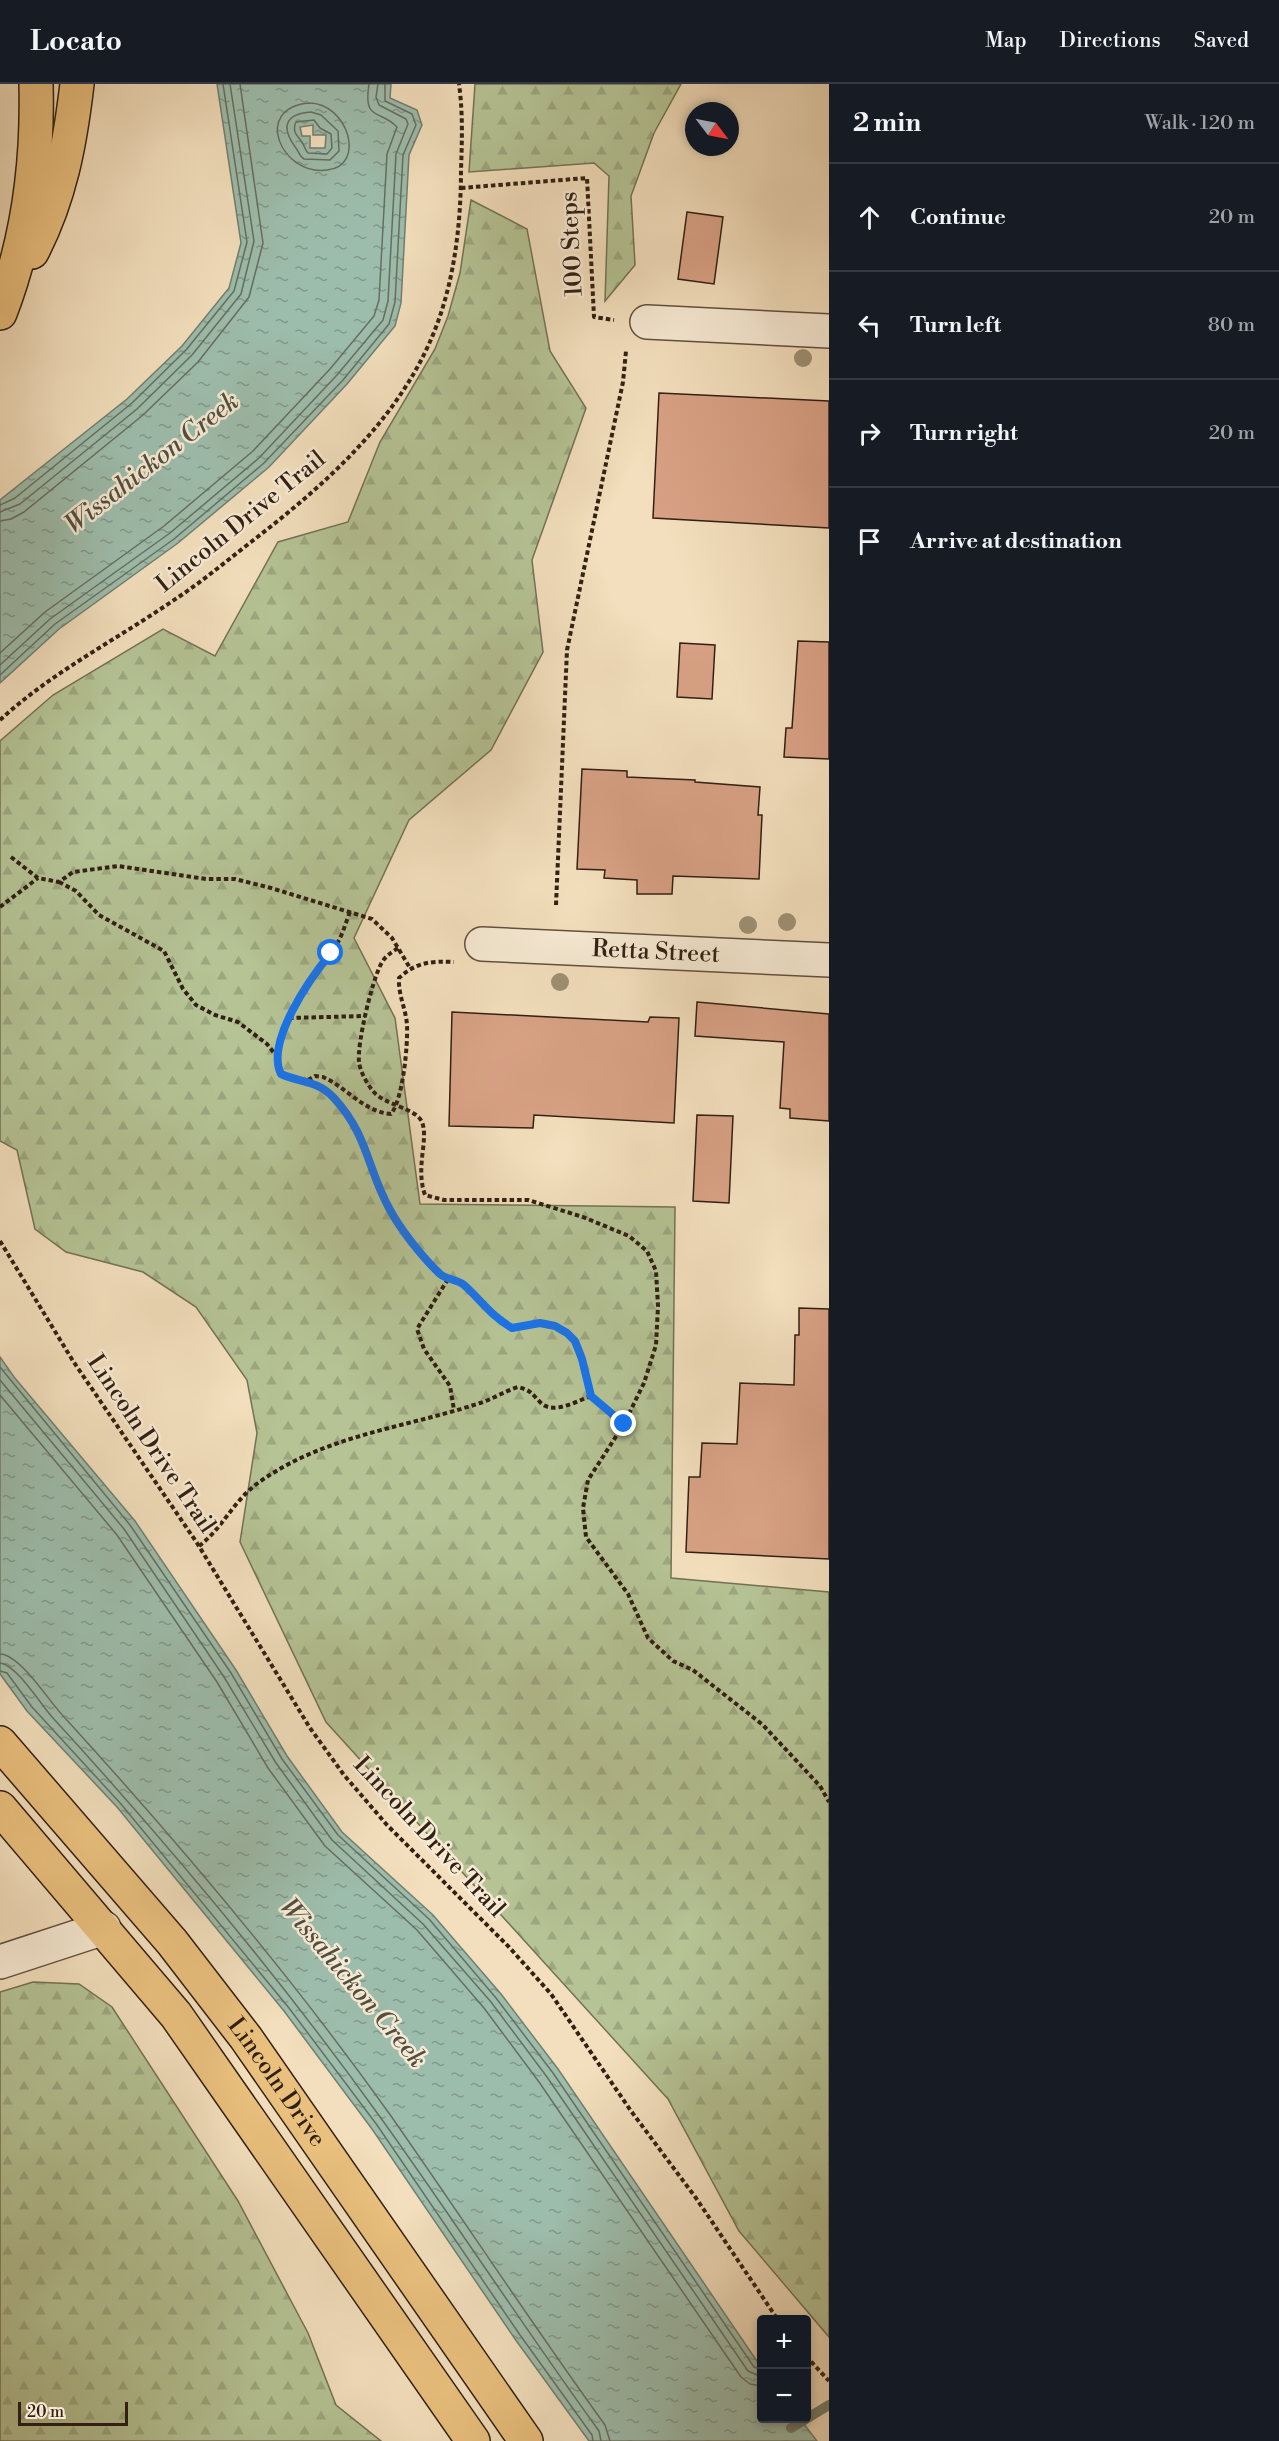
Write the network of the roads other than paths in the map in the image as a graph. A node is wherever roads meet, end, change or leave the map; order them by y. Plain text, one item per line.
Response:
1 (36, 84) edge
2 (77, 84) edge
3 (2, 307) edge
4 (829, 331) edge
5 (637, 334) road end
6 (470, 953) road end
7 (829, 960) edge
8 (0, 1743) edge
9 (0, 1808) edge
10 (104, 1929) junction
11 (0, 1962) edge
12 (472, 2441) edge
13 (526, 2441) edge

1 - 3 main road
2 - 3 main road
4 - 5 street
6 - 7 street, Retta Street
8 - 13 main road, Lincoln Drive
9 - 10 main road, Lincoln Drive
10 - 11 street
10 - 12 main road, Lincoln Drive

